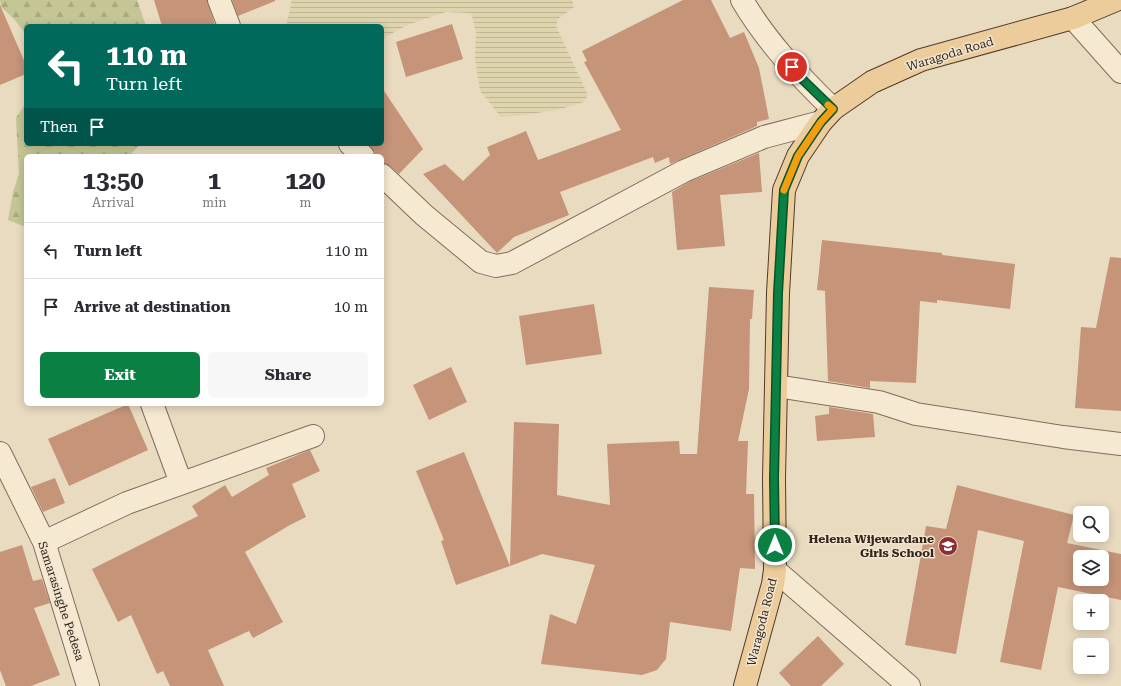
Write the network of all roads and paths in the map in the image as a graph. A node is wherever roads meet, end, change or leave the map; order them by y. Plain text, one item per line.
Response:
1 (219, 0) edge
2 (742, 0) edge
3 (1116, 0) edge
4 (1073, 18) junction
5 (228, 24) edge
6 (1121, 72) edge
7 (827, 116) junction
8 (352, 146) edge
9 (360, 154) edge
10 (384, 177) edge
11 (776, 386) junction
12 (153, 406) edge
13 (313, 436) dead end
14 (1121, 444) edge
15 (0, 454) edge
16 (181, 483) junction
17 (44, 542) junction
18 (775, 570) junction
19 (88, 686) edge
20 (745, 686) edge
21 (908, 686) edge

1 - 5 street
2 - 7 street
3 - 4 main road, Waragoda Road
4 - 6 street
4 - 7 main road, Waragoda Road
7 - 10 street
7 - 11 main road, Waragoda Road
8 - 9 street
11 - 14 street
11 - 18 main road, Waragoda Road
12 - 16 street
13 - 16 street
15 - 17 street, Samarasinghe Pedesa
16 - 17 street
17 - 19 street, Samarasinghe Pedesa
18 - 20 main road, Waragoda Road
18 - 21 street

